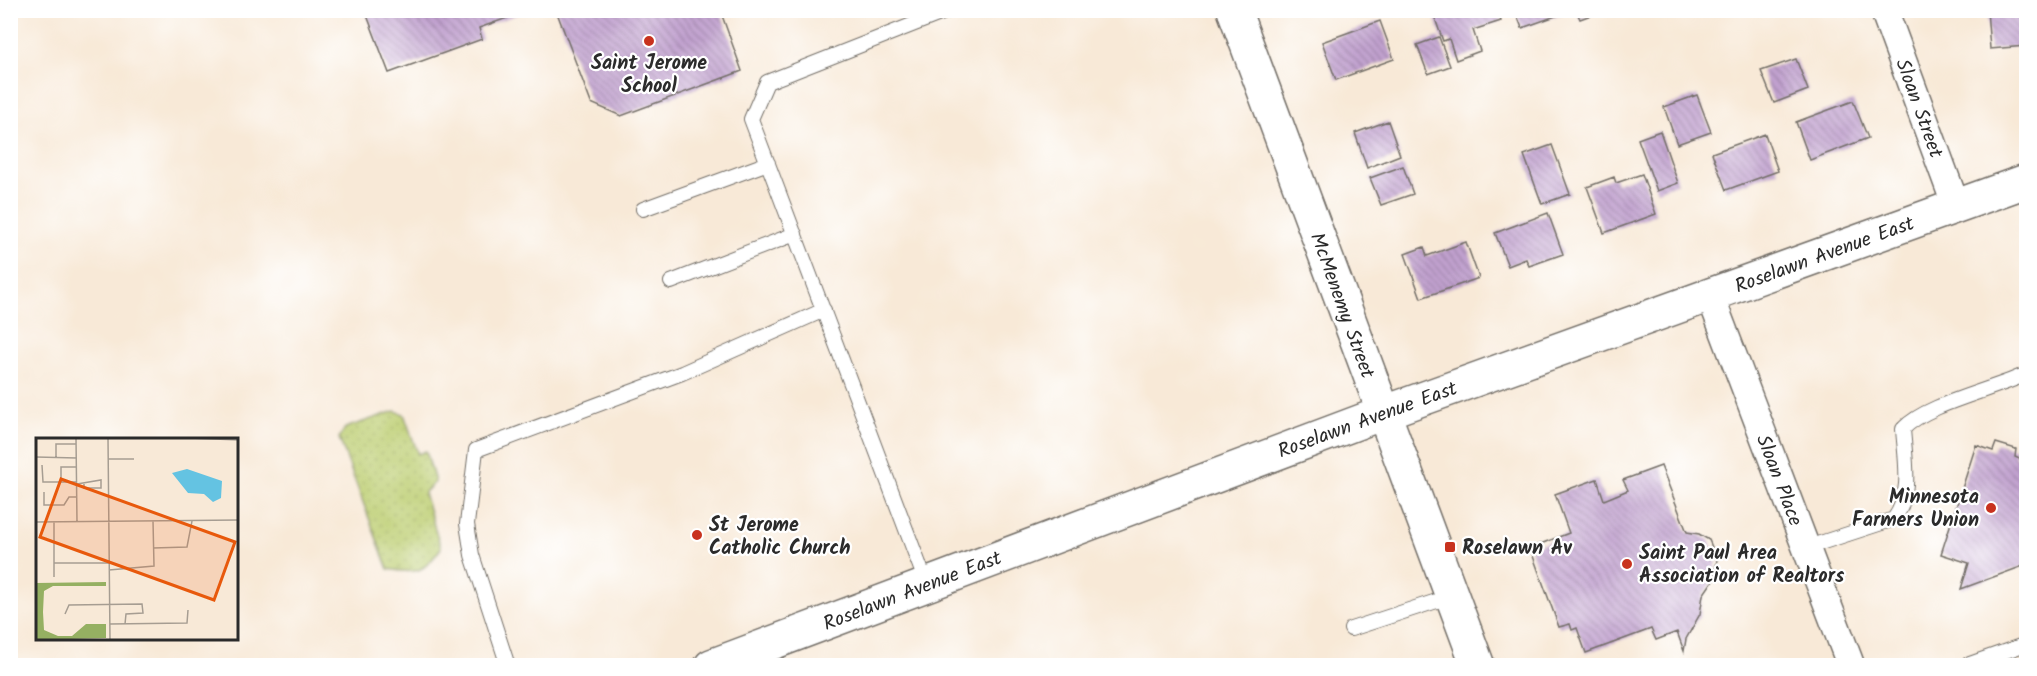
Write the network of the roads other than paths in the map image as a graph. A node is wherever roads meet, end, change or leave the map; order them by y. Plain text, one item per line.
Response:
1 (950, 10) edge
2 (1234, 10) edge
3 (1884, 10) edge
4 (768, 163) junction
5 (2026, 181) edge
6 (1956, 206) junction
7 (643, 210) dead end
8 (795, 234) junction
9 (671, 282) dead end
10 (1710, 295) junction
11 (824, 310) junction
12 (2026, 374) edge
13 (1383, 413) junction
14 (1806, 548) junction
15 (927, 585) junction
16 (1452, 596) junction
17 (1351, 629) dead end
18 (2026, 644) edge
19 (508, 666) edge
20 (711, 666) edge
21 (1478, 666) edge
22 (1851, 666) edge
23 (1964, 666) edge

1 - 4 lane
2 - 13 street, McMenemy Street
3 - 6 street, Sloan Street
4 - 7 lane
4 - 8 lane
5 - 6 street, Roselawn Avenue East
6 - 10 street, Roselawn Avenue East
8 - 9 lane
8 - 11 lane
10 - 13 street, Roselawn Avenue East
10 - 14 street, Sloan Place
11 - 15 lane
11 - 19 lane
12 - 14 lane
13 - 15 street, Roselawn Avenue East
13 - 16 street, McMenemy Street
14 - 22 street, Sloan Place
15 - 20 street, Roselawn Avenue East
16 - 17 lane
16 - 21 street, McMenemy Street
18 - 23 lane

